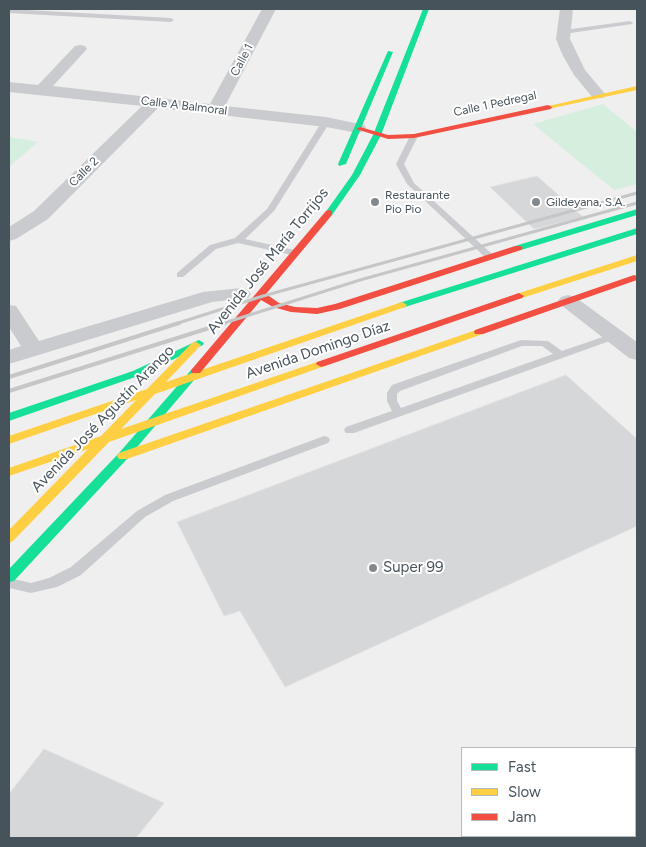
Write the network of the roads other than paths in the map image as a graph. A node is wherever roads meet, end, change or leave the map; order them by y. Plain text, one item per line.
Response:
1 (269, 9) edge
2 (426, 9) edge
3 (566, 9) edge
4 (9, 11) edge
5 (171, 20) dead end
6 (630, 24) dead end
7 (564, 32) junction
8 (392, 45) dead end
9 (80, 49) dead end
10 (9, 88) edge
11 (637, 88) edge
12 (41, 90) junction
13 (598, 96) junction
14 (154, 103) junction
15 (215, 110) junction
16 (326, 122) junction
17 (358, 128) junction
18 (377, 135) junction
19 (414, 136) junction
20 (338, 173) dead end
21 (637, 212) edge
22 (637, 231) edge
23 (9, 236) edge
24 (238, 240) junction
25 (296, 253) junction
26 (490, 257) junction
27 (637, 258) edge
28 (180, 275) dead end
29 (637, 277) edge
30 (245, 295) junction
31 (568, 301) junction
32 (337, 307) junction
33 (9, 311) edge
34 (614, 336) junction
35 (33, 348) junction
36 (637, 353) edge
37 (560, 354) junction
38 (9, 356) edge
39 (385, 366) junction
40 (398, 412) junction
41 (9, 417) edge
42 (350, 430) dead end
43 (9, 440) edge
44 (324, 440) dead end
45 (123, 456) junction
46 (9, 464) edge
47 (9, 472) edge
48 (9, 538) edge
49 (9, 577) edge
50 (9, 583) edge

1 - 15 street, Calle 1
2 - 18 main road, Avenida José María Torrijos
3 - 7 street
4 - 5 lane
6 - 7 lane
7 - 13 street
8 - 17 main road, Avenida José María Torrijos
9 - 12 street
10 - 12 street, Calle A Balmoral
11 - 13 main road, Calle 1 Pedregal
12 - 14 street, Calle A Balmoral
13 - 19 main road, Calle 1 Pedregal
14 - 15 street, Calle A Balmoral
14 - 23 street, Calle 2
15 - 16 street, Calle A Balmoral
16 - 17 street, Calle A Balmoral
16 - 24 lane
17 - 18 main road, Calle 1 Pedregal
17 - 20 main road, Avenida José María Torrijos
18 - 19 main road, Calle 1 Pedregal
18 - 25 main road, Avenida José María Torrijos
19 - 26 lane
21 - 26 main road
22 - 43 main road, Avenida Domingo Díaz
24 - 25 lane
24 - 28 lane
25 - 30 main road, Avenida José María Torrijos
26 - 32 main road
27 - 47 main road, Avenida Domingo Díaz
29 - 31 main road
30 - 32 main road
30 - 35 street
30 - 45 main road, Avenida José María Torrijos
31 - 34 street
31 - 39 main road
32 - 39 main road
33 - 35 street
34 - 36 street
34 - 37 lane
35 - 38 street
37 - 40 lane
37 - 40 lane
39 - 45 main road
40 - 42 lane
41 - 48 main road, Avenida José Agustín Arango
44 - 50 lane
45 - 49 main road
46 - 47 main road

